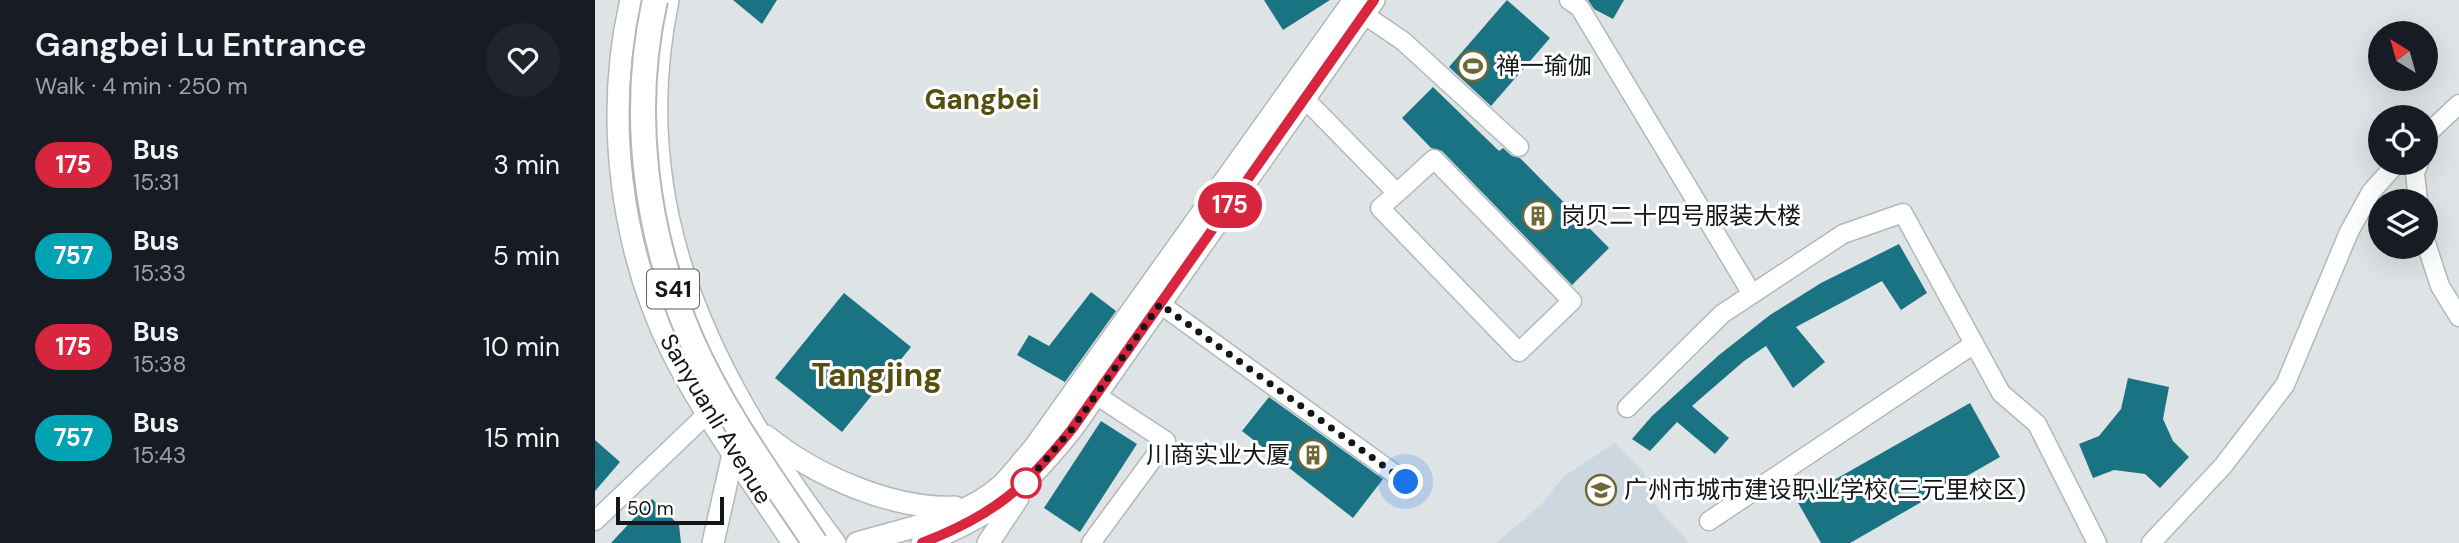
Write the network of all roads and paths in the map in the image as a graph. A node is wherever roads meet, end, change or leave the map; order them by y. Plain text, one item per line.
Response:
1 (631, 0) edge
2 (655, 0) edge
3 (668, 0) edge
4 (1569, 0) edge
5 (1360, 5) edge
6 (1305, 99) junction
7 (2459, 104) edge
8 (2438, 126) edge
9 (1519, 147) dead end
10 (2386, 175) edge
11 (1397, 192) junction
12 (2431, 259) edge
13 (1752, 294) junction
14 (1160, 304) junction
15 (2459, 317) edge
16 (1974, 344) junction
17 (1095, 395) junction
18 (1627, 408) dead end
19 (748, 417) junction
20 (712, 420) junction
21 (733, 454) junction
22 (1032, 477) junction
23 (1406, 482) dead end
24 (971, 506) junction
25 (595, 521) edge
26 (1709, 521) dead end
27 (713, 543) edge
28 (793, 543) edge
29 (815, 543) edge
30 (835, 543) edge
31 (857, 543) edge
32 (922, 543) edge
33 (988, 543) edge
34 (1091, 543) edge
35 (2097, 543) edge
36 (2151, 543) edge

1 - 20 main road, Sanyuanli Avenue
2 - 29 highway, S41, bridge
3 - 19 main road, Sanyuanli Avenue
4 - 13 street
5 - 6 main road
5 - 9 street
5 - 24 main road
6 - 11 street
6 - 14 main road
7 - 8 street
10 - 36 street
11 - 11 street
12 - 15 street
13 - 16 street
13 - 18 street
14 - 17 main road
14 - 23 street
16 - 26 street
16 - 35 street
17 - 22 main road
17 - 34 street
19 - 20 main road
19 - 24 main road
19 - 30 main road, Sanyuanli Avenue
20 - 21 main road, Sanyuanli Avenue
20 - 25 street
21 - 27 main road
21 - 28 main road, Sanyuanli Avenue
22 - 32 main road
22 - 33 main road
24 - 31 main road

